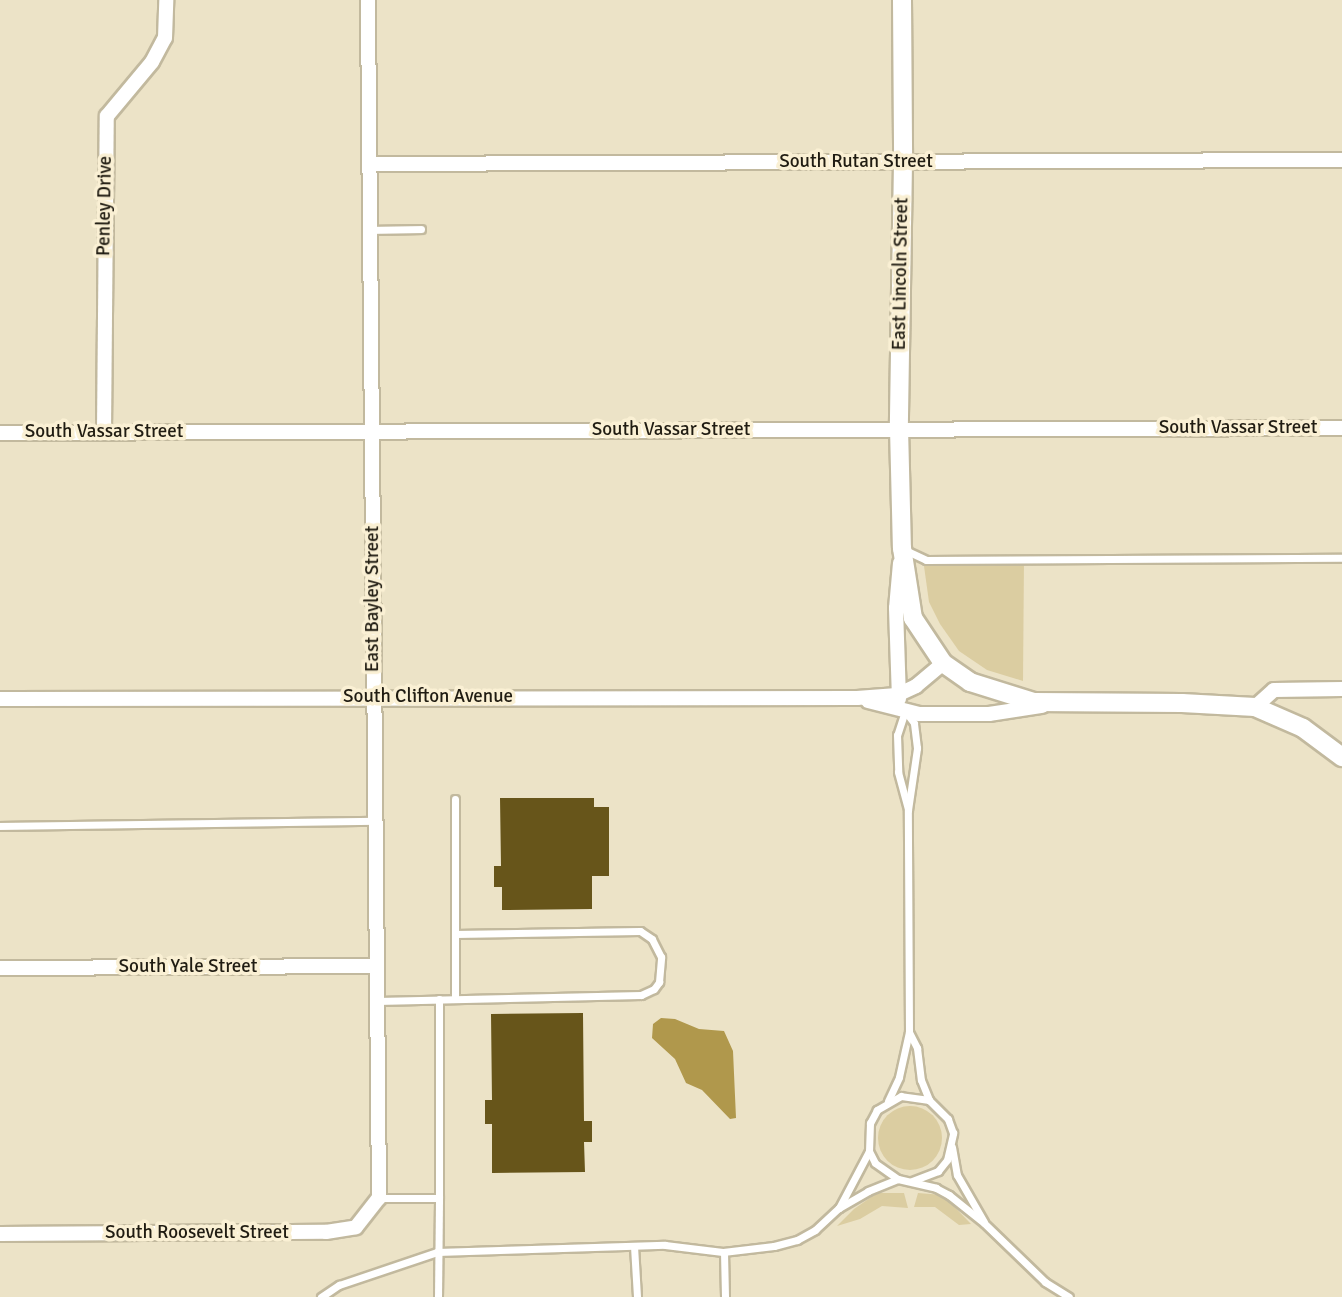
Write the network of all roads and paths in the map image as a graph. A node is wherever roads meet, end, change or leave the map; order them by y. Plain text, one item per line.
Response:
1 (166, 0) edge
2 (369, 0) edge
3 (902, 0) edge
4 (1342, 160) edge
5 (903, 162) junction
6 (370, 164) junction
7 (421, 229) dead end
8 (370, 230) junction
9 (899, 428) junction
10 (1342, 428) edge
11 (371, 431) junction
12 (104, 432) junction
13 (0, 433) edge
14 (902, 548) junction
15 (1342, 558) edge
16 (943, 663) junction
17 (1342, 689) edge
18 (897, 695) junction
19 (373, 697) junction
20 (0, 698) edge
21 (857, 698) junction
22 (1067, 702) junction
23 (1255, 707) junction
24 (905, 711) junction
25 (1342, 757) edge
26 (455, 799) dead end
27 (908, 810) junction
28 (374, 821) junction
29 (0, 826) edge
30 (455, 934) junction
31 (376, 966) junction
32 (0, 968) edge
33 (439, 999) junction
34 (456, 999) junction
35 (377, 1001) junction
36 (909, 1032) junction
37 (929, 1100) junction
38 (888, 1101) junction
39 (952, 1147) junction
40 (869, 1151) junction
41 (898, 1180) junction
42 (912, 1181) junction
43 (379, 1198) junction
44 (439, 1198) junction
45 (838, 1208) junction
46 (984, 1223) junction
47 (0, 1234) edge
48 (634, 1246) junction
49 (441, 1251) junction
50 (724, 1251) junction
51 (321, 1297) edge
52 (438, 1297) edge
53 (637, 1297) edge
54 (725, 1297) edge
55 (1069, 1297) edge

1 - 12 street, Penley Drive
2 - 6 street, East Bayley Street
3 - 5 street, East Lincoln Street
4 - 5 street, South Rutan Street
5 - 6 street, South Rutan Street
5 - 9 street, East Lincoln Street
6 - 8 street, East Bayley Street
7 - 8 lane
8 - 11 street, East Bayley Street
9 - 10 street, South Vassar Street
9 - 11 street, South Vassar Street
9 - 14 street, East Lincoln Street
11 - 12 street, South Vassar Street
11 - 19 street, East Bayley Street
12 - 13 street, South Vassar Street
14 - 15 lane
14 - 16 street, East Lincoln Street
14 - 18 street, East Lincoln Street
16 - 18 street, South Clifton Avenue
16 - 22 street, South Clifton Avenue
17 - 23 street
18 - 21 street, South Clifton Avenue
18 - 24 street, East Lincoln Street
19 - 20 street, South Clifton Avenue
19 - 21 street, South Clifton Avenue
19 - 28 street, East Bayley Street
21 - 24 street, South Clifton Avenue
22 - 23 street, South Clifton Avenue
22 - 24 street, South Clifton Avenue
23 - 25 street, South Clifton Avenue
24 - 27 lane
24 - 27 lane
26 - 30 lane
27 - 36 lane
28 - 29 lane
28 - 31 street, East Bayley Street
30 - 34 lane
30 - 34 lane
31 - 32 street, South Yale Street
31 - 35 street, East Bayley Street
33 - 34 lane
33 - 35 lane
33 - 44 lane
35 - 43 street, East Bayley Street
36 - 37 lane
36 - 38 lane
37 - 38 lane
37 - 39 lane
38 - 40 lane
39 - 42 lane
39 - 46 lane
40 - 41 lane
40 - 45 lane
41 - 42 lane
41 - 45 lane
42 - 46 lane
43 - 44 lane
43 - 47 street, South Roosevelt Street
44 - 49 lane
45 - 50 lane
46 - 55 lane
48 - 49 lane
48 - 50 lane
48 - 53 lane
49 - 51 lane
49 - 52 lane
50 - 54 lane

